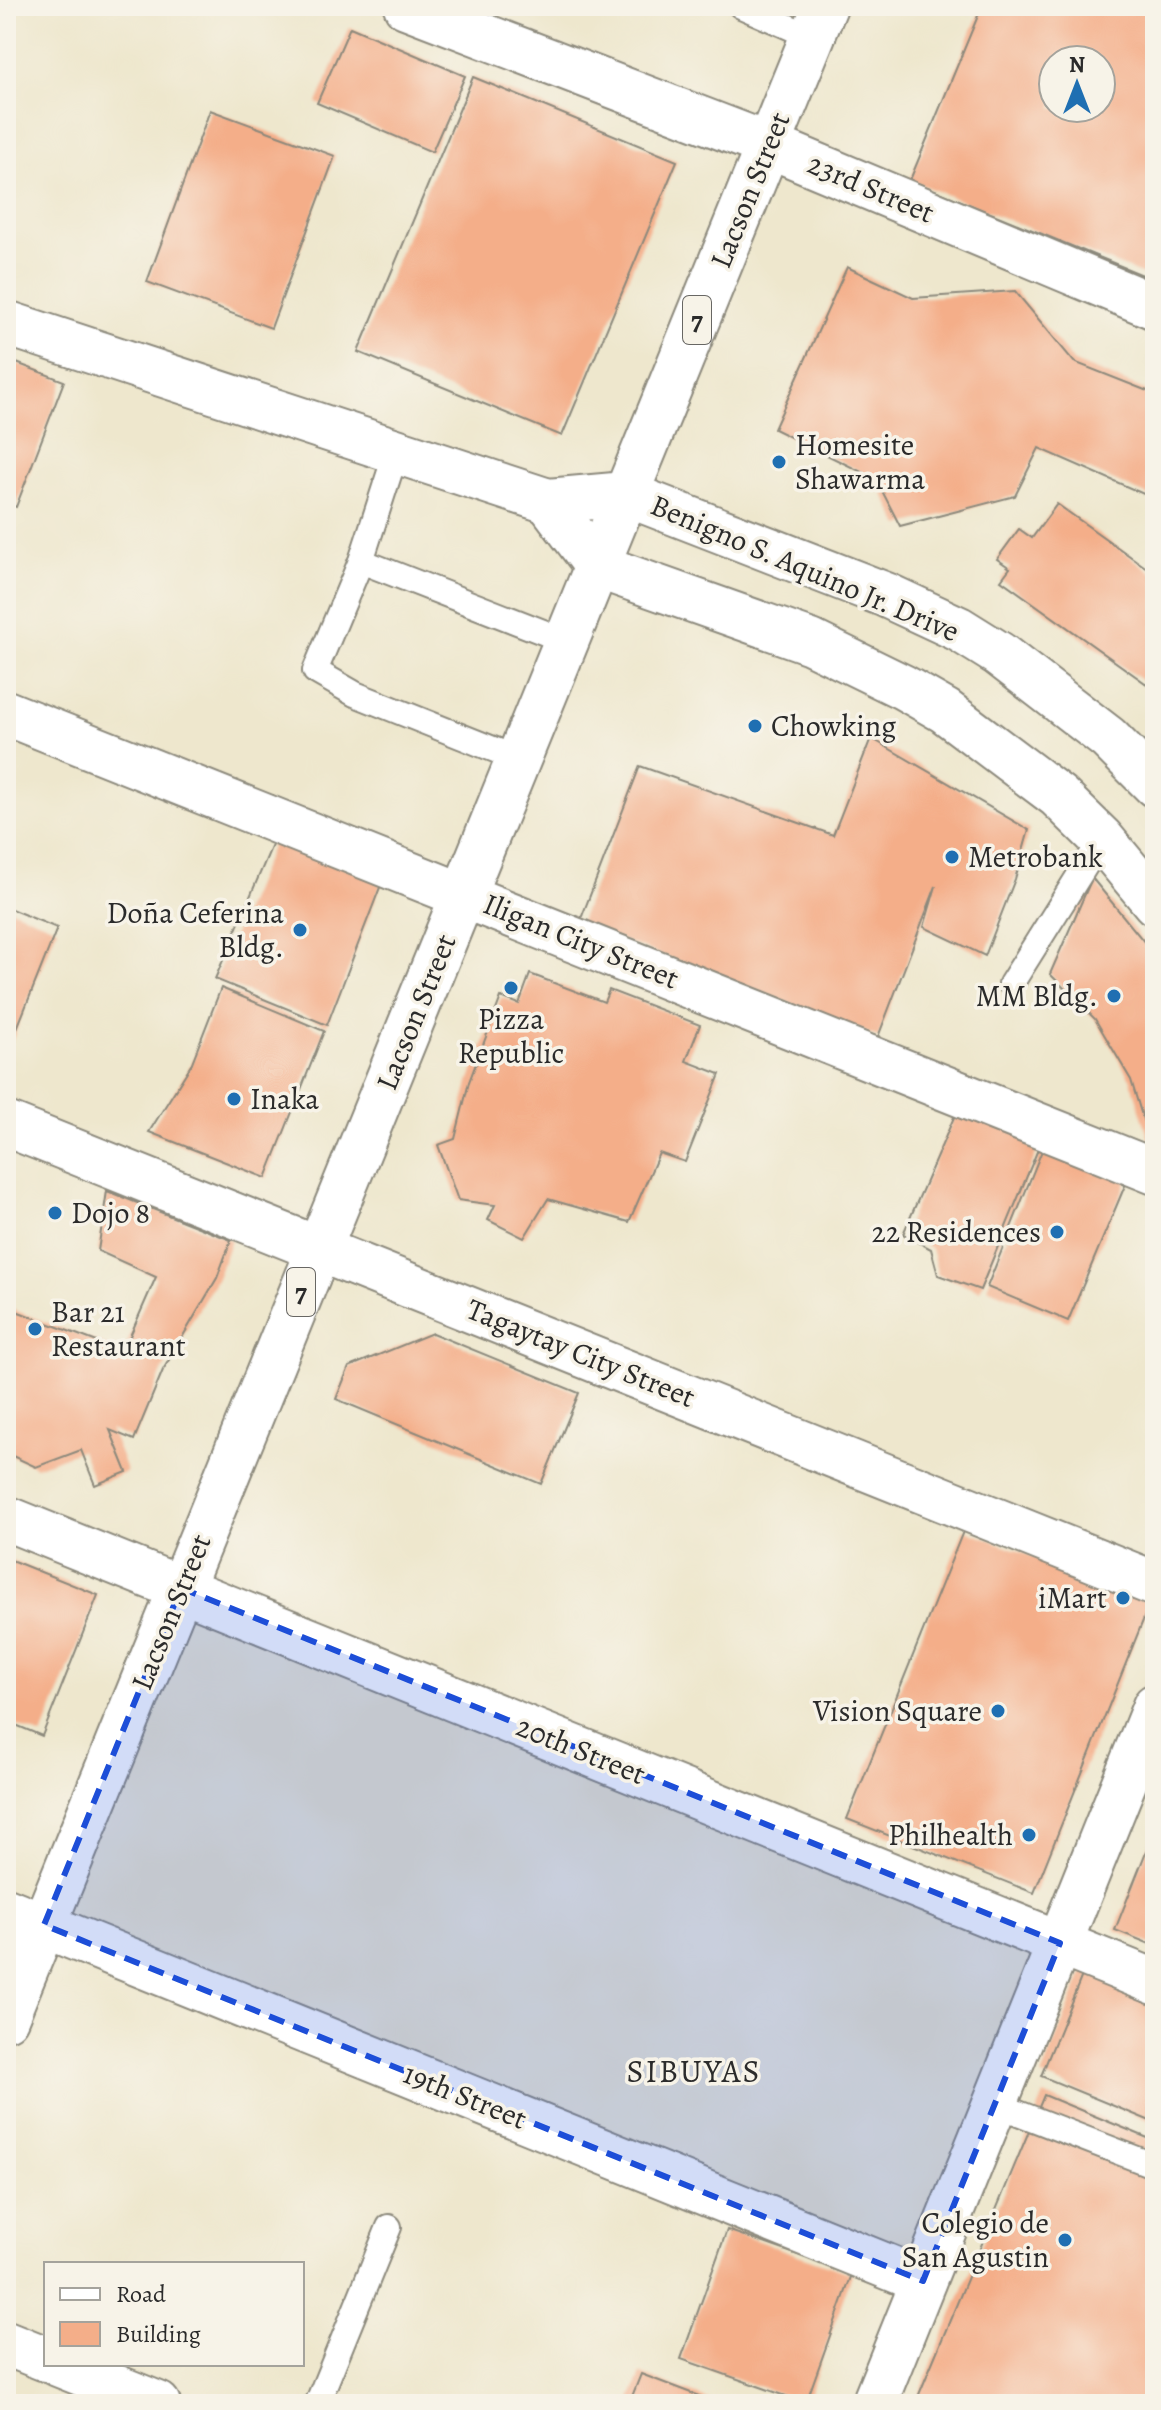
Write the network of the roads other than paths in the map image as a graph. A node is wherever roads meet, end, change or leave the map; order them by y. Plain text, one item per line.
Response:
1 (406, 6) edge
2 (741, 6) edge
3 (819, 22) edge
4 (768, 145) junction
5 (1155, 307) edge
6 (6, 323) edge
7 (396, 453) junction
8 (626, 494) junction
9 (548, 501) junction
10 (361, 561) junction
11 (597, 566) junction
12 (566, 641) junction
13 (6, 713) edge
14 (518, 759) junction
15 (1155, 785) edge
16 (1102, 839) junction
17 (463, 893) junction
18 (1155, 903) edge
19 (1011, 984) dead end
20 (6, 1124) edge
21 (1155, 1172) edge
22 (319, 1249) junction
23 (6, 1518) edge
24 (1155, 1584) edge
25 (181, 1588) junction
26 (1155, 1706) edge
27 (25, 1918) edge
28 (1060, 1943) junction
29 (1155, 1982) edge
30 (6, 2018) edge
31 (995, 2104) junction
32 (1155, 2166) edge
33 (389, 2227) dead end
34 (923, 2281) junction
35 (6, 2343) edge
36 (44, 2358) edge
37 (63, 2366) edge
38 (158, 2404) edge
39 (317, 2404) edge
40 (874, 2404) edge

1 - 4 street, 23rd Street
2 - 3 lane
3 - 4 street, Lacson Street / 7
4 - 5 street, 23rd Street
4 - 8 street, Lacson Street / 7
6 - 7 street, Benigno S. Aquino Jr. Drive
7 - 9 street, Benigno S. Aquino Jr. Drive
7 - 10 lane
8 - 9 street, Benigno S. Aquino Jr. Drive
8 - 11 street, Lacson Street / 7
8 - 15 street, Benigno S. Aquino Jr. Drive
9 - 11 street
10 - 12 lane
10 - 14 lane
11 - 12 street, Lacson Street / 7
11 - 16 street
12 - 14 street, Lacson Street / 7
13 - 17 street, Iligan City Street
14 - 17 street, Lacson Street / 7
16 - 18 street
16 - 19 lane
17 - 21 street, Iligan City Street
17 - 22 street, Lacson Street / 7
20 - 22 street, Tagaytay City Street
22 - 24 street, Tagaytay City Street
22 - 25 street, Lacson Street / 7
23 - 25 street, 20th Street
25 - 27 street, Lacson Street / 7
25 - 28 street, 20th Street
26 - 28 street
27 - 30 street, Lacson Street / 7
27 - 34 street, 19th Street
28 - 29 street, 20th Street
28 - 31 street
31 - 32 lane
31 - 34 street
33 - 39 lane
34 - 40 street
35 - 36 street
37 - 38 street

